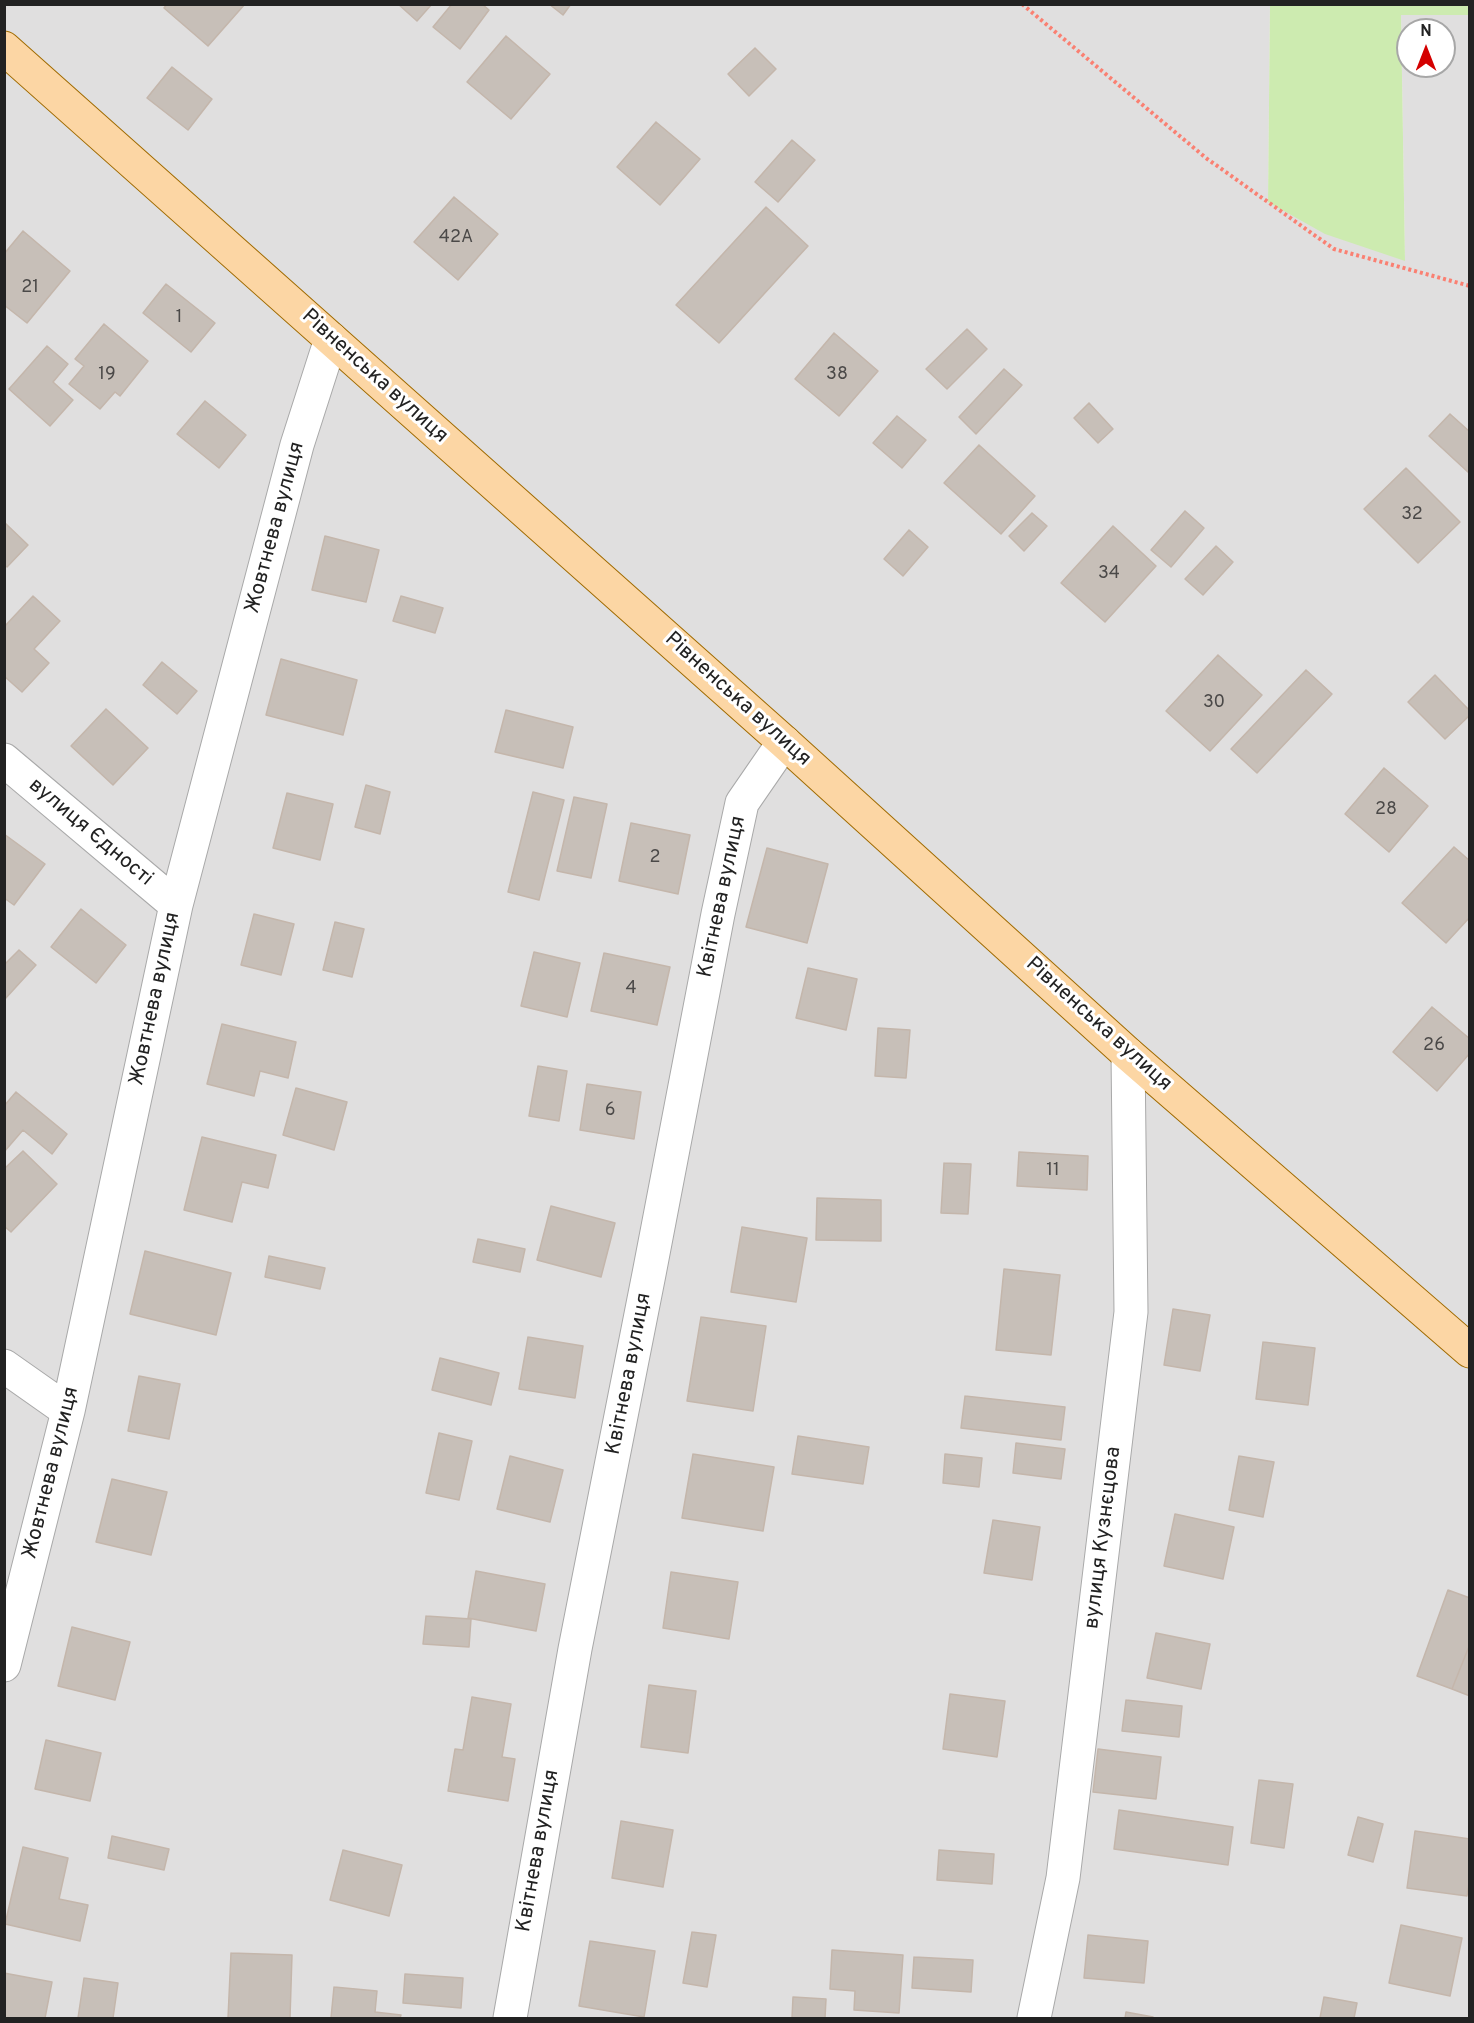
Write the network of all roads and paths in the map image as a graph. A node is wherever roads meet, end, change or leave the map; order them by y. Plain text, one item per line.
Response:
1 (1022, 4) edge
2 (4, 48) edge
3 (1470, 286) edge
4 (331, 339) junction
5 (784, 742) junction
6 (4, 760) edge
7 (176, 905) junction
8 (1128, 1054) junction
9 (1470, 1351) edge
10 (4, 1366) edge
11 (69, 1411) junction
12 (4, 1665) edge
13 (510, 2019) edge
14 (1034, 2019) edge

1 - 3 path
2 - 4 main road, Рівненська вулиця
4 - 5 main road, Рівненська вулиця
4 - 7 street, Жовтнева вулиця
5 - 8 main road, Рівненська вулиця
5 - 13 street, Квітнева вулиця
6 - 7 street, вулиця Єдності
7 - 11 street, Жовтнева вулиця
8 - 9 main road, Рівненська вулиця
8 - 14 street, вулиця Кузнєцова
10 - 11 street
11 - 12 street, Жовтнева вулиця

